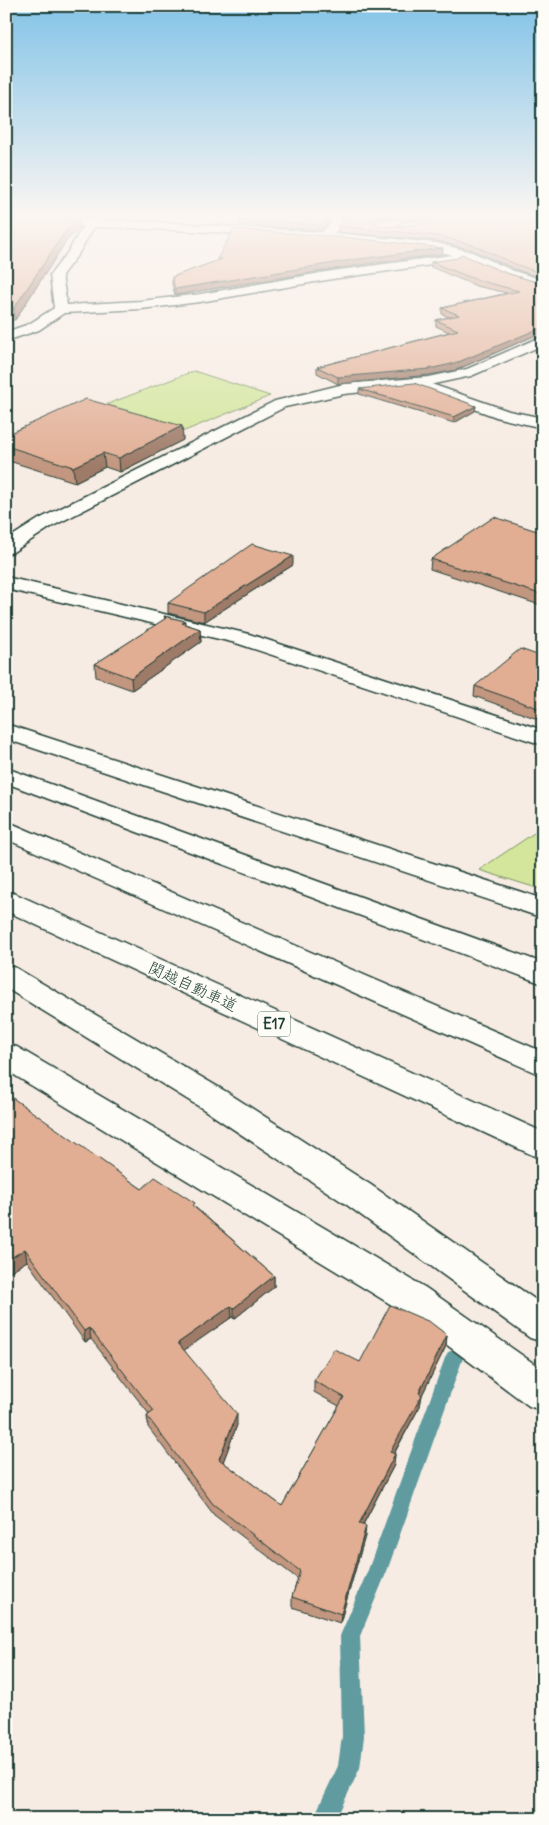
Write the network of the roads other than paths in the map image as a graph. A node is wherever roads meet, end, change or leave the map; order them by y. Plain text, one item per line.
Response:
1 (60, 299) edge
2 (190, 299) edge
3 (61, 309) junction
4 (6, 338) edge
5 (543, 340) edge
6 (414, 382) junction
7 (543, 423) edge
8 (6, 548) edge
9 (7, 584) edge
10 (6, 731) edge
11 (543, 738) edge
12 (6, 775) edge
13 (6, 829) edge
14 (6, 900) edge
15 (543, 908) edge
16 (543, 974) edge
17 (6, 975) edge
18 (6, 1055) edge
19 (543, 1064) edge
20 (543, 1147) edge
21 (543, 1326) edge
22 (543, 1393) edge

1 - 3 main road
2 - 3 main road
3 - 4 main road
5 - 6 main road
6 - 7 main road
6 - 8 main road
9 - 11 main road
10 - 15 main road
12 - 16 main road
13 - 19 main road
14 - 20 main road, 関越自動車道 / E17
17 - 21 main road
18 - 22 main road

